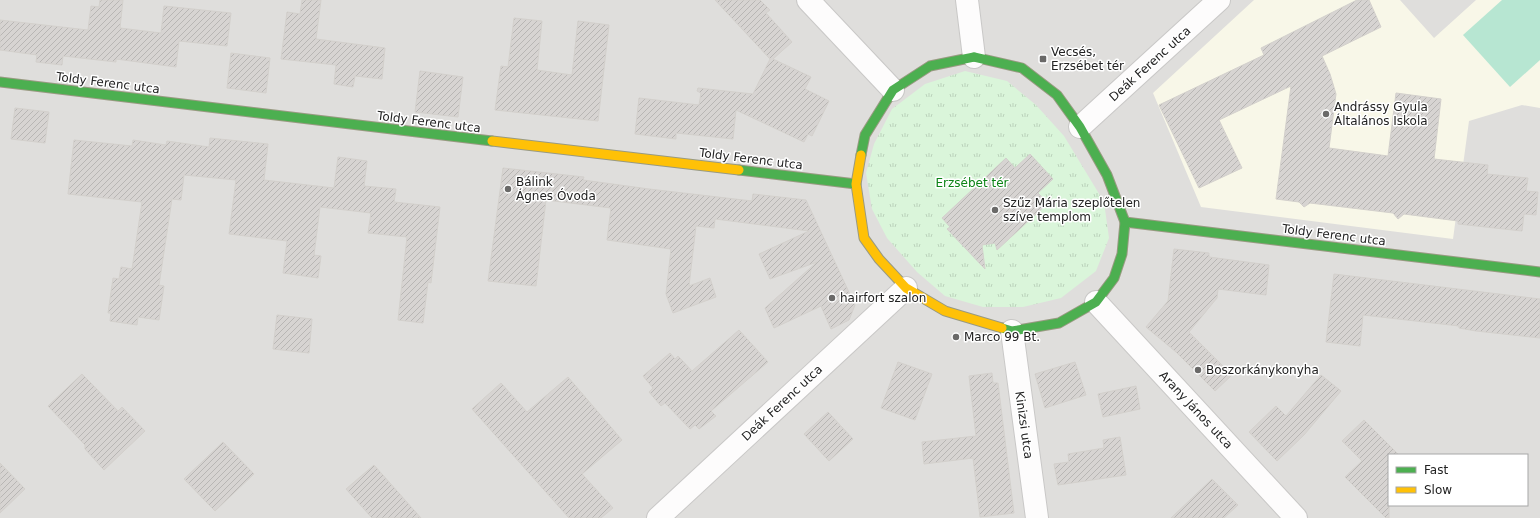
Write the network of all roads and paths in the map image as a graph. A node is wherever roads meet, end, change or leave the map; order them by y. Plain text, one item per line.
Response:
1 (808, 0) edge
2 (967, 0) edge
3 (1219, 0) edge
4 (974, 57) junction
5 (0, 82) edge
6 (893, 90) junction
7 (1080, 127) junction
8 (856, 184) junction
9 (1125, 222) junction
10 (1540, 272) edge
11 (906, 288) junction
12 (1096, 302) junction
13 (1012, 331) junction
14 (658, 518) edge
15 (1037, 518) edge
16 (1296, 518) edge

1 - 6 street
2 - 4 street
3 - 7 street, Deák Ferenc utca
4 - 6 street
4 - 7 street
5 - 8 street, Toldy Ferenc utca
6 - 8 street
7 - 9 street
8 - 11 street
9 - 10 street, Toldy Ferenc utca
9 - 12 street
11 - 13 street
11 - 14 street, Deák Ferenc utca
12 - 13 street
12 - 16 street, Arany János utca
13 - 15 street, Kinizsi utca

